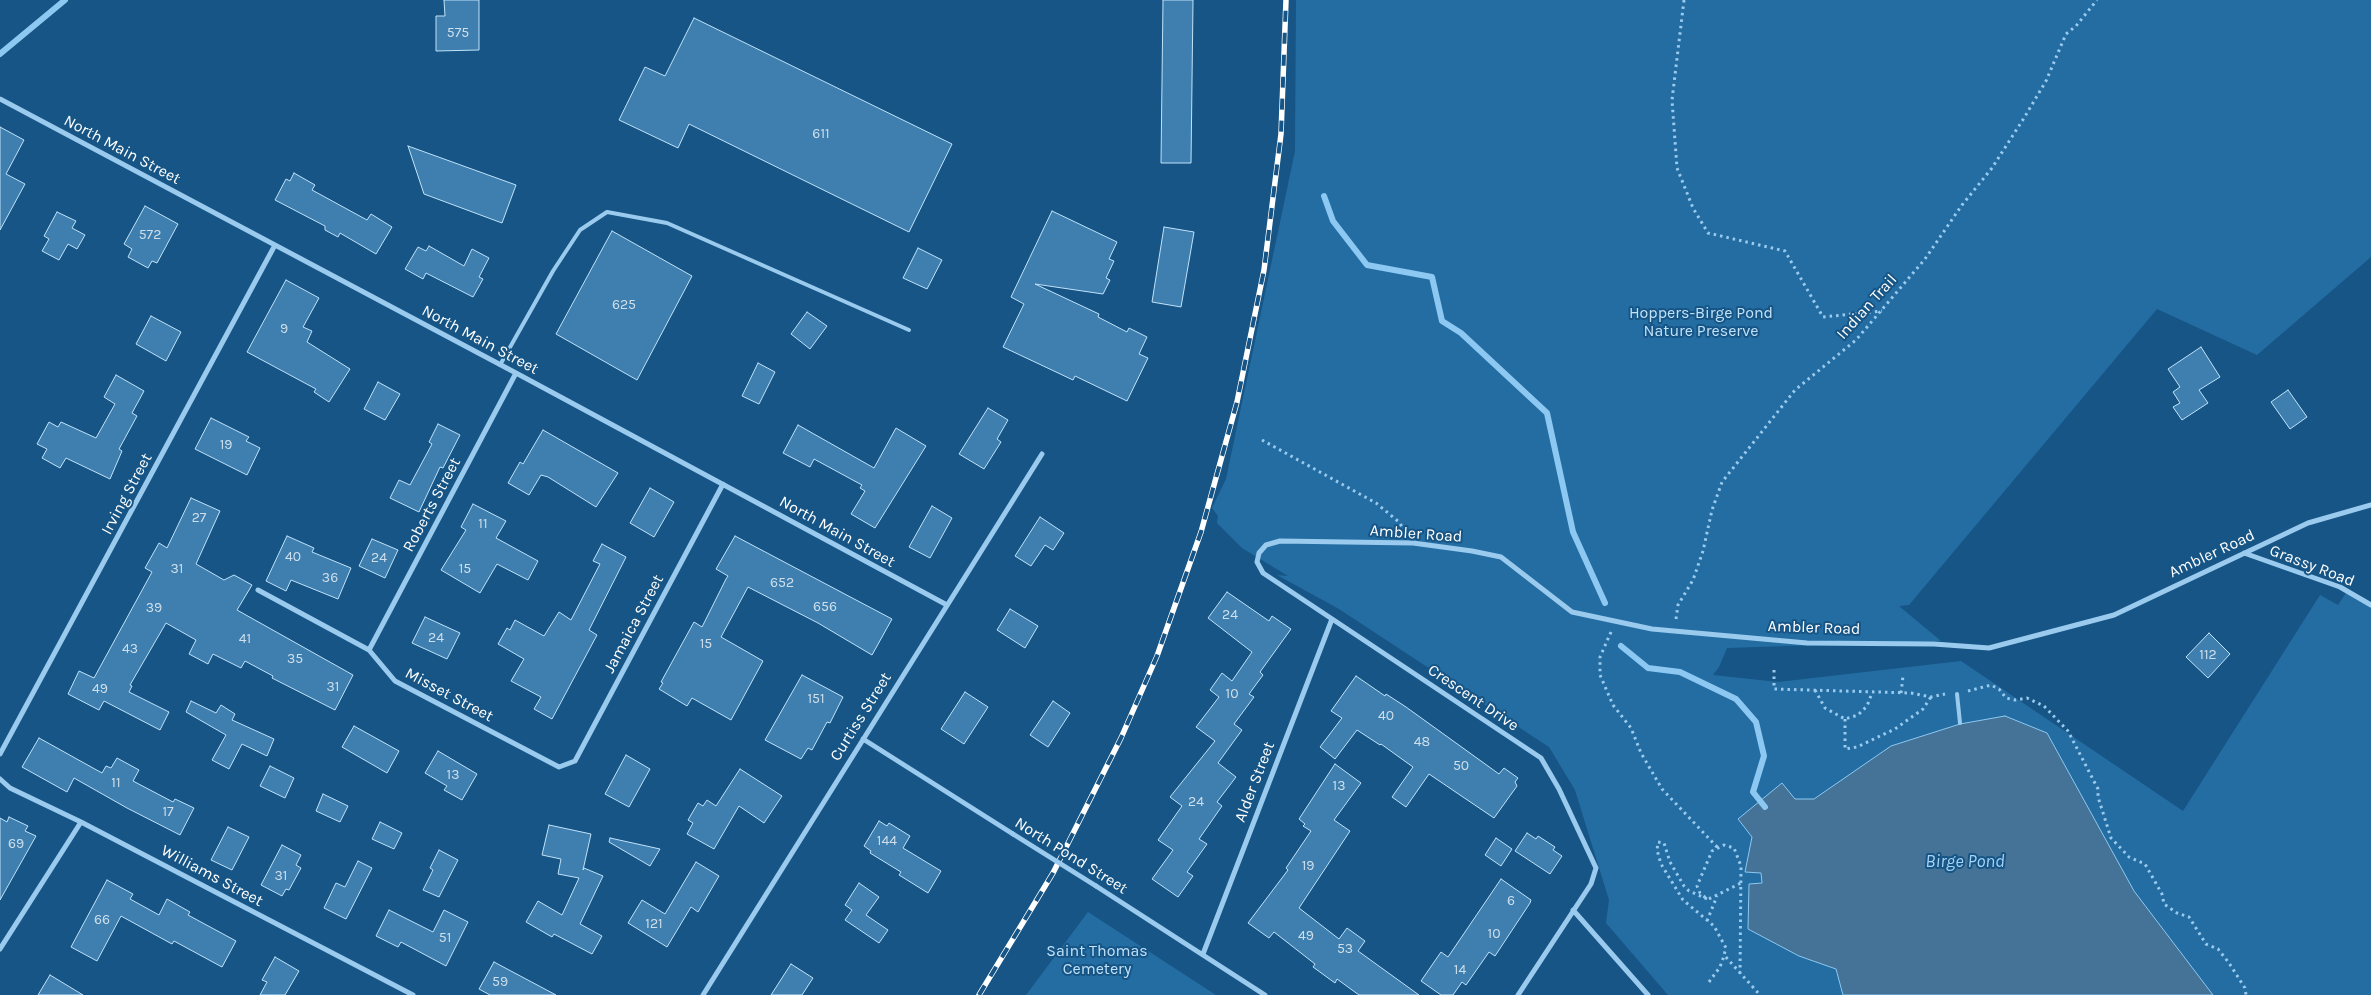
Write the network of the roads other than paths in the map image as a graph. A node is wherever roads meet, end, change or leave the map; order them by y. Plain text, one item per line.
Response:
1 (0, 99) edge
2 (275, 245) junction
3 (908, 330) dead end
4 (500, 365) junction
5 (516, 372) junction
6 (1042, 454) dead end
7 (723, 484) junction
8 (2371, 505) edge
9 (2243, 553) junction
10 (1258, 557) joint
11 (258, 590) dead end
12 (947, 605) junction
13 (2371, 606) edge
14 (1332, 619) junction
15 (368, 650) junction
16 (1956, 694) road end
17 (1960, 723) dead end
18 (863, 738) junction
19 (0, 754) edge
20 (559, 766) joint
21 (0, 779) edge
22 (81, 822) junction
23 (1573, 910) junction
24 (0, 950) edge
25 (1203, 954) junction
26 (413, 995) edge
27 (703, 995) edge
28 (1265, 995) edge
29 (1518, 995) edge
30 (1648, 995) edge

1 - 2 street, North Main Street
2 - 4 street, North Main Street
2 - 19 street, Irving Street
3 - 4 lane
4 - 5 street, North Main Street
5 - 7 street, North Main Street
5 - 15 street, Roberts Street
6 - 12 street, Curtiss Street
7 - 12 street, North Main Street
7 - 20 street, Jamaica Street
8 - 9 street, Ambler Road
9 - 10 street, Ambler Road
9 - 13 street, Grassy Road
10 - 14 street, Crescent Drive
11 - 15 street, Misset Street
12 - 18 street, Curtiss Street
14 - 23 street, Crescent Drive
14 - 25 street, Alder Street
15 - 20 street, Misset Street
16 - 17 lane
18 - 25 street, North Pond Street, bridge
18 - 27 street, Curtiss Street
21 - 22 street, Williams Street
22 - 24 street
22 - 26 street, Williams Street
23 - 29 street
23 - 30 street
25 - 28 street, North Pond Street

